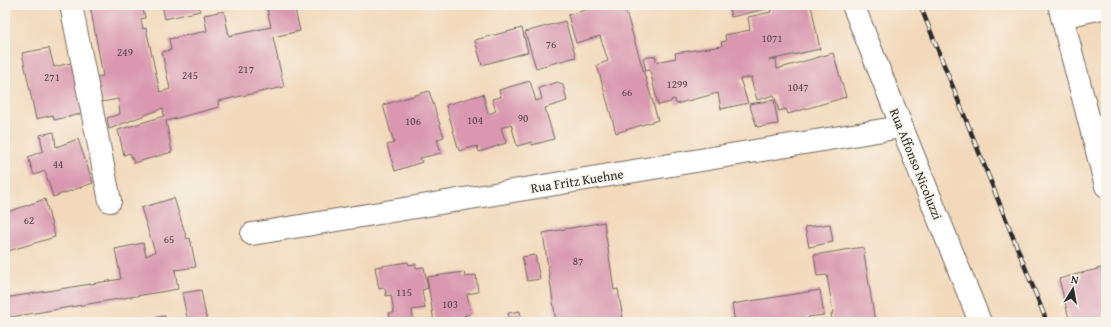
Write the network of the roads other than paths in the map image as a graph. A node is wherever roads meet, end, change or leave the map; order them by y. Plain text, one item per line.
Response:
1 (71, 5) edge
2 (853, 5) edge
3 (1106, 7) edge
4 (1061, 11) edge
5 (901, 127) junction
6 (1106, 186) edge
7 (110, 201) dead end
8 (252, 234) dead end
9 (980, 322) edge

1 - 7 street
2 - 5 street, Rua Affonso Nicoluzzi
3 - 4 street
4 - 6 street
5 - 8 street, Rua Fritz Kuehne
5 - 9 street, Rua Affonso Nicoluzzi

